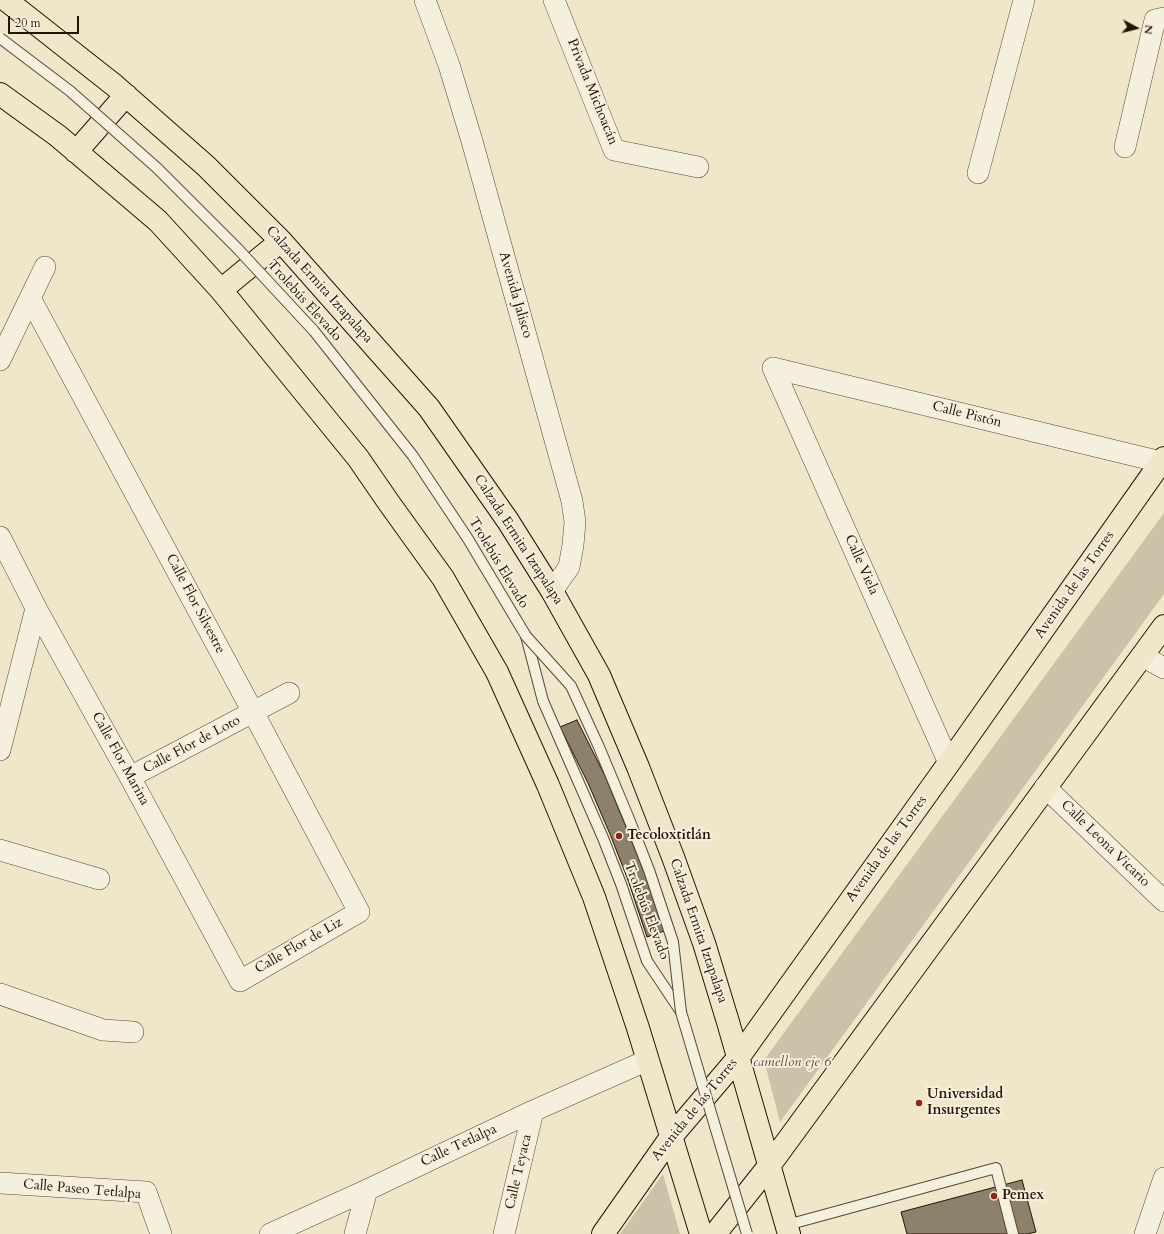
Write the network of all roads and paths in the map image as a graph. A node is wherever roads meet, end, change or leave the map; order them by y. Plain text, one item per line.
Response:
1 (6, 0) edge
2 (425, 0) edge
3 (554, 0) edge
4 (1024, 0) edge
5 (1164, 18) edge
6 (0, 38) edge
7 (126, 95) junction
8 (1, 96) edge
9 (1125, 147) dead end
10 (76, 152) junction
11 (698, 167) dead end
12 (978, 173) dead end
13 (281, 241) junction
14 (45, 267) dead end
15 (220, 290) junction
16 (30, 298) junction
17 (0, 360) edge
18 (773, 368) joint
19 (1163, 460) edge
20 (0, 537) edge
21 (552, 591) junction
22 (36, 608) junction
23 (1164, 626) edge
24 (526, 636) junction
25 (1142, 656) junction
26 (1164, 668) edge
27 (289, 693) dead end
28 (253, 712) junction
29 (0, 750) edge
30 (949, 763) junction
31 (130, 777) junction
32 (1045, 787) junction
33 (0, 850) edge
34 (99, 879) dead end
35 (1164, 901) edge
36 (358, 912) joint
37 (240, 981) joint
38 (0, 994) edge
39 (681, 1012) junction
40 (133, 1032) dead end
41 (738, 1058) junction
42 (648, 1060) junction
43 (533, 1111) junction
44 (671, 1137) junction
45 (769, 1166) junction
46 (1164, 1178) edge
47 (0, 1183) edge
48 (367, 1190) junction
49 (788, 1230) edge
50 (161, 1234) edge
51 (270, 1234) edge
52 (355, 1234) edge
53 (504, 1234) edge
54 (603, 1234) edge
55 (701, 1234) edge
56 (715, 1234) edge
57 (748, 1234) edge
58 (1013, 1234) edge
59 (1146, 1234) edge

1 - 7 main road, Calzada Ermita Iztapalapa
2 - 21 street, Avenida Jalisco
3 - 11 street, Privada Michoacán
4 - 12 street
5 - 9 street
6 - 24 lane, Trolebús Elevado, bridge
7 - 10 main road
7 - 13 main road, Calzada Ermita Iztapalapa
8 - 10 main road
10 - 15 main road
13 - 15 main road
13 - 21 main road, Calzada Ermita Iztapalapa
14 - 16 street
15 - 42 main road
16 - 17 street
16 - 28 street, Calle Flor Silvestre
18 - 19 street, Calle Pistón
18 - 30 street, Calle Viela
19 - 30 main road, Avenida de las Torres
20 - 22 street, Calle Flor Marina
21 - 41 main road, Calzada Ermita Iztapalapa
22 - 29 street
22 - 31 street, Calle Flor Marina
23 - 25 main road
24 - 39 lane, Trolebús Elevado, bridge
24 - 39 lane, Trolebús Elevado, bridge
25 - 26 street
25 - 32 main road
27 - 28 street, Calle Flor de Loto
28 - 31 street, Calle Flor de Loto
28 - 36 street, Calle Flor Silvestre
30 - 41 main road, Avenida de las Torres
31 - 37 street, Calle Flor Marina
32 - 35 street, Calle Leona Vicario
32 - 45 main road
33 - 34 street
36 - 37 street, Calle Flor de Liz
38 - 40 street
39 - 57 lane, Trolebús Elevado, bridge
41 - 44 main road, Avenida de las Torres
41 - 45 main road, Calzada Ermita Iztapalapa
42 - 43 street, Calle Tetlalpa
42 - 44 main road
43 - 48 street, Calle Tetlalpa
43 - 53 street, Calle Teyaca
44 - 54 main road, Avenida de las Torres
44 - 55 main road
45 - 49 main road, Calzada Ermita Iztapalapa
45 - 56 main road
46 - 59 street
47 - 50 street, Calle Paseo Tetlalpa
48 - 51 street, Calle Tetlalpa
48 - 52 street
49 - 58 lane

